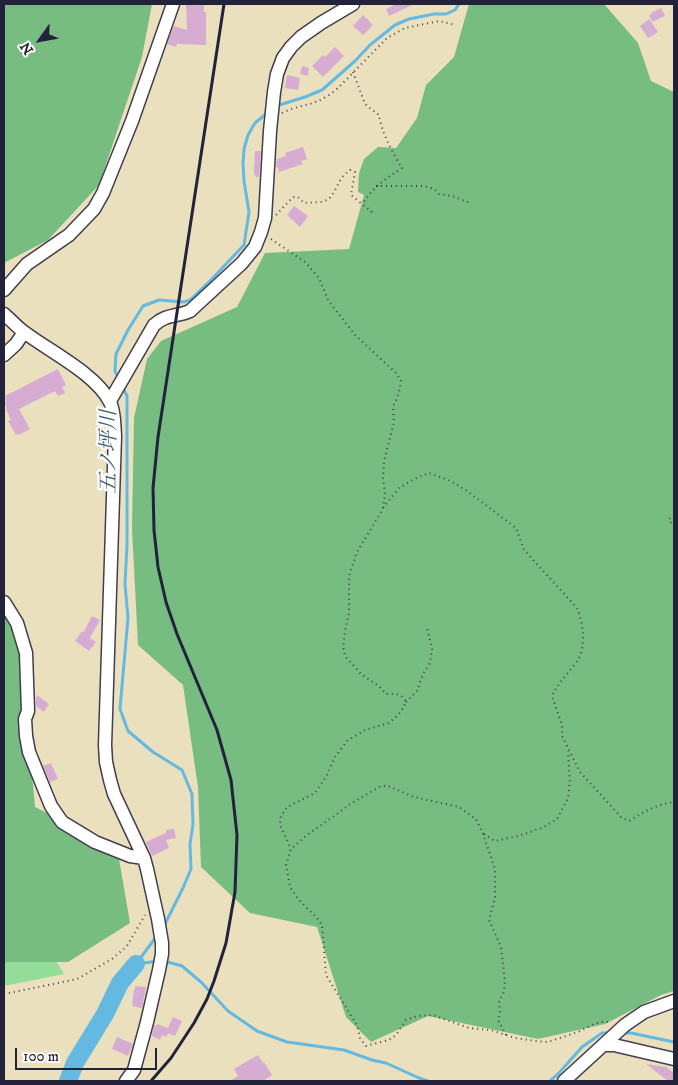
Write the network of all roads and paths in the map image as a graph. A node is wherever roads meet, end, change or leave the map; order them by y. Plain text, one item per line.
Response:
1 (173, 4) edge
2 (353, 4) edge
3 (456, 25) dead end
4 (353, 72) junction
5 (271, 122) junction
6 (376, 186) junction
7 (470, 203) dead end
8 (362, 204) junction
9 (373, 213) dead end
10 (272, 220) dead end
11 (261, 232) junction
12 (4, 290) edge
13 (4, 314) edge
14 (24, 332) junction
15 (4, 355) edge
16 (113, 398) junction
17 (383, 509) junction
18 (674, 515) edge
19 (674, 526) edge
20 (4, 602) edge
21 (428, 628) dead end
22 (406, 702) junction
23 (568, 749) junction
24 (674, 802) edge
25 (483, 834) junction
26 (292, 849) junction
27 (144, 858) junction
28 (145, 916) dead end
29 (4, 994) edge
30 (674, 1001) edge
31 (625, 1025) junction
32 (506, 1035) junction
33 (605, 1045) junction
34 (674, 1059) edge
35 (126, 1081) edge
36 (564, 1081) edge

1 - 12 street
2 - 5 street
3 - 4 path
4 - 5 path
4 - 6 path
5 - 11 street
6 - 7 path
6 - 8 path
8 - 9 path
8 - 10 path
11 - 16 street
11 - 17 path
13 - 14 street
14 - 15 street
14 - 16 street
16 - 27 street
17 - 22 path
17 - 23 path
18 - 19 path
20 - 27 street
21 - 22 path
22 - 26 path
23 - 24 path
23 - 25 path
25 - 26 path
25 - 32 path
26 - 32 path
27 - 35 street
28 - 29 path
30 - 31 street
31 - 32 path
31 - 33 street
33 - 34 street
33 - 36 street

